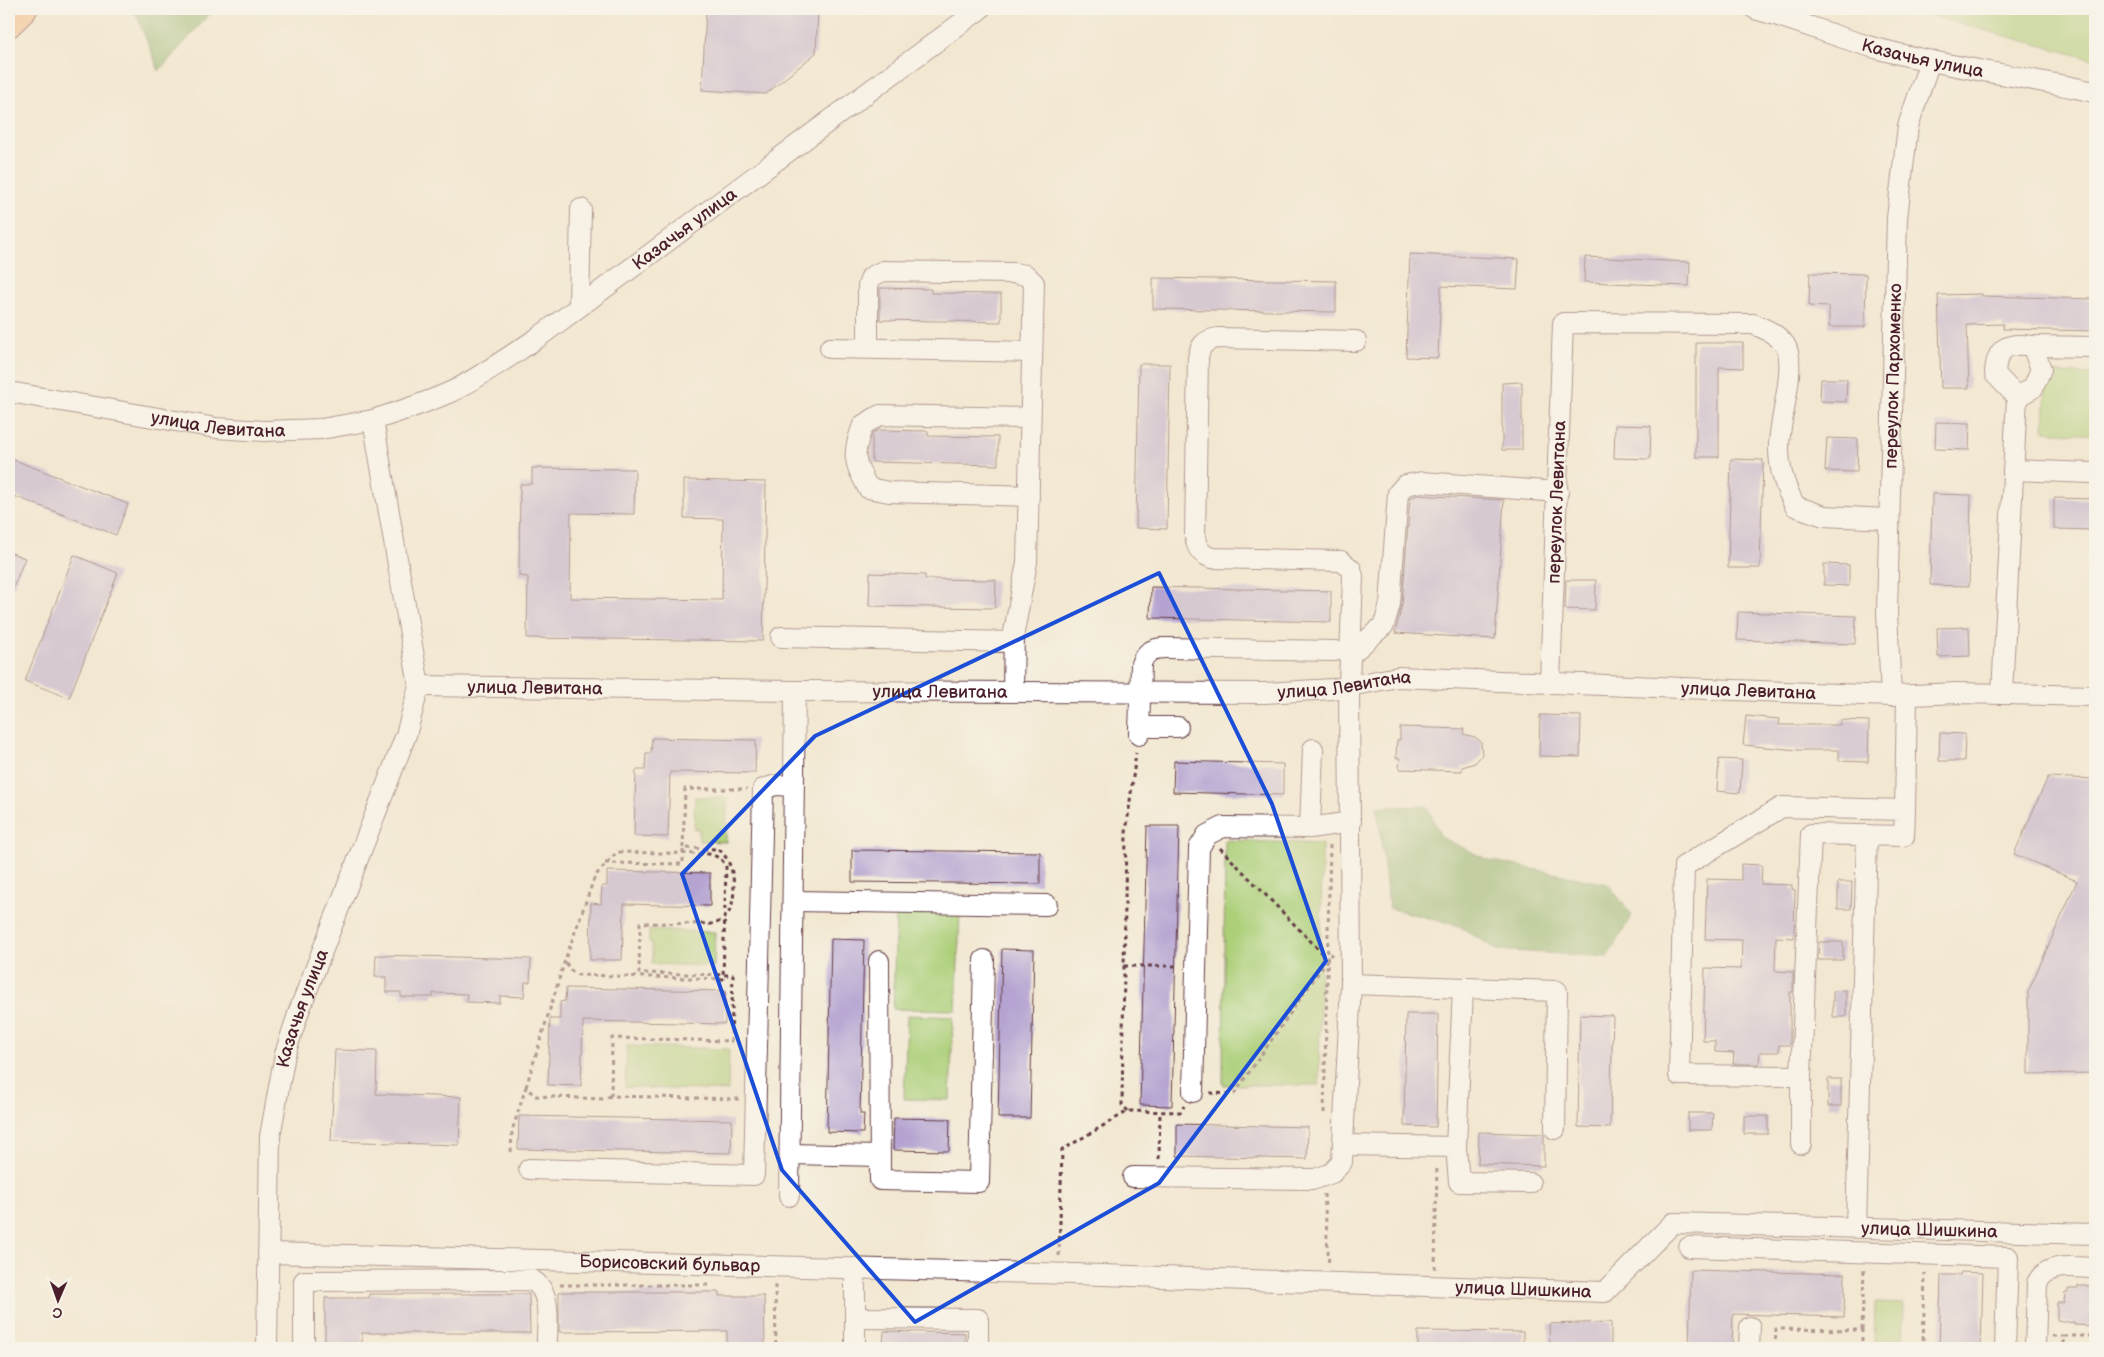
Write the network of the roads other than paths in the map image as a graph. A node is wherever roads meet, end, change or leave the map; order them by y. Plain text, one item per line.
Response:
1 (24, 9) edge
2 (980, 9) edge
3 (1755, 9) edge
4 (9, 24) edge
5 (1930, 61) junction
6 (2095, 92) edge
7 (581, 209) dead end
8 (579, 306) junction
9 (1356, 341) dead end
10 (2032, 346) junction
11 (2095, 347) edge
12 (830, 348) dead end
13 (868, 348) junction
14 (1032, 352) junction
15 (9, 392) edge
16 (2017, 397) junction
17 (1030, 418) junction
18 (373, 420) junction
19 (2013, 470) junction
20 (2092, 473) dead end
21 (1558, 492) junction
22 (1029, 496) junction
23 (1889, 519) junction
24 (781, 637) dead end
25 (1014, 642) junction
26 (1343, 653) junction
27 (1550, 682) junction
28 (1349, 685) junction
29 (419, 686) junction
30 (795, 691) junction
31 (1013, 691) junction
32 (1140, 691) junction
33 (2002, 694) junction
34 (1899, 696) junction
35 (2095, 696) edge
36 (1178, 727) dead end
37 (1313, 749) dead end
38 (792, 786) junction
39 (1905, 810) junction
40 (1352, 822) junction
41 (1310, 828) junction
42 (1867, 835) junction
43 (794, 901) junction
44 (1047, 905) dead end
45 (984, 960) dead end
46 (879, 961) dead end
47 (1350, 984) junction
48 (1463, 989) junction
49 (1801, 1076) junction
50 (1192, 1092) road end
51 (1555, 1129) dead end
52 (1801, 1144) dead end
53 (1344, 1145) junction
54 (1456, 1147) junction
55 (790, 1154) junction
56 (880, 1156) junction
57 (529, 1169) dead end
58 (1133, 1177) dead end
59 (1530, 1184) dead end
60 (789, 1196) dead end
61 (1856, 1227) junction
62 (2095, 1234) edge
63 (1689, 1247) dead end
64 (268, 1253) junction
65 (855, 1268) junction
66 (2095, 1268) edge
67 (1066, 1274) joint
68 (855, 1318) junction
69 (1750, 1327) dead end
70 (267, 1348) edge
71 (304, 1348) edge
72 (546, 1348) edge
73 (855, 1348) edge
74 (978, 1348) edge
75 (1750, 1348) edge
76 (2005, 1348) edge
77 (2035, 1348) edge

1 - 4 main road
2 - 8 street, Казачья улица
3 - 5 street, Казачья улица
5 - 6 street, Казачья улица
5 - 23 street, переулок Пархоменко
7 - 8 street
8 - 18 street, Казачья улица
9 - 26 street
10 - 11 street
10 - 16 street
10 - 16 street
12 - 13 street
13 - 14 street
13 - 14 street
14 - 17 street
15 - 18 street, улица Левитана
16 - 19 street
17 - 22 street
17 - 22 street
18 - 29 street
19 - 20 street
19 - 33 street
21 - 23 street, переулок Левитана
21 - 26 street
21 - 27 street, переулок Левитана
22 - 25 street
23 - 34 street, переулок Пархоменко
24 - 25 street
25 - 31 street
26 - 28 street
26 - 32 street
27 - 28 street, улица Левитана
27 - 34 street, улица Левитана
28 - 32 street, улица Левитана
28 - 40 street
29 - 30 street, улица Левитана
29 - 64 street, Казачья улица
30 - 31 street, улица Левитана
30 - 38 street
31 - 32 street, улица Левитана
32 - 36 street
33 - 34 street, улица Левитана
33 - 35 street, улица Левитана
34 - 39 street, переулок Пархоменко
37 - 41 street
38 - 43 street
38 - 57 street
39 - 42 street, переулок Пархоменко
39 - 49 street
40 - 41 street
40 - 47 street
41 - 50 street
42 - 49 street
42 - 61 street
43 - 44 street
43 - 55 street
45 - 56 street
46 - 56 street
47 - 48 street
47 - 53 street
48 - 51 street
48 - 54 street
49 - 52 street
53 - 54 street
53 - 58 street
54 - 59 street
55 - 56 street
55 - 60 street
61 - 62 street, улица Шишкина
61 - 67 street, улица Шишкина
63 - 76 street
64 - 65 street, Борисовский бульвар
64 - 70 street, Казачья улица
65 - 67 street, Борисовский бульвар
65 - 68 street
66 - 77 street
68 - 73 street
68 - 74 street
69 - 75 street
71 - 72 street

